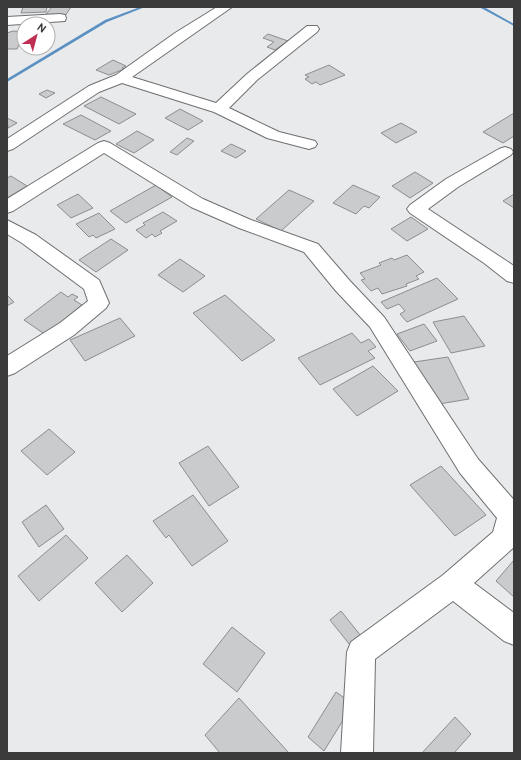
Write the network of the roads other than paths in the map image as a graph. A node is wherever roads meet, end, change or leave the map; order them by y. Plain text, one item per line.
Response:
1 (226, 7) edge
2 (60, 18) dead end
3 (7, 20) edge
4 (312, 29) dead end
5 (121, 78) junction
6 (220, 109) junction
7 (309, 144) dead end
8 (7, 146) edge
9 (505, 152) dead end
10 (7, 206) edge
11 (7, 226) edge
12 (514, 276) edge
13 (7, 367) edge
14 (453, 584) junction
15 (514, 631) edge
16 (356, 753) edge

1 - 5 street
2 - 3 street
4 - 6 street
5 - 6 street
5 - 8 street
6 - 7 street
9 - 12 street
10 - 14 street
11 - 13 street
14 - 15 street
14 - 16 street

